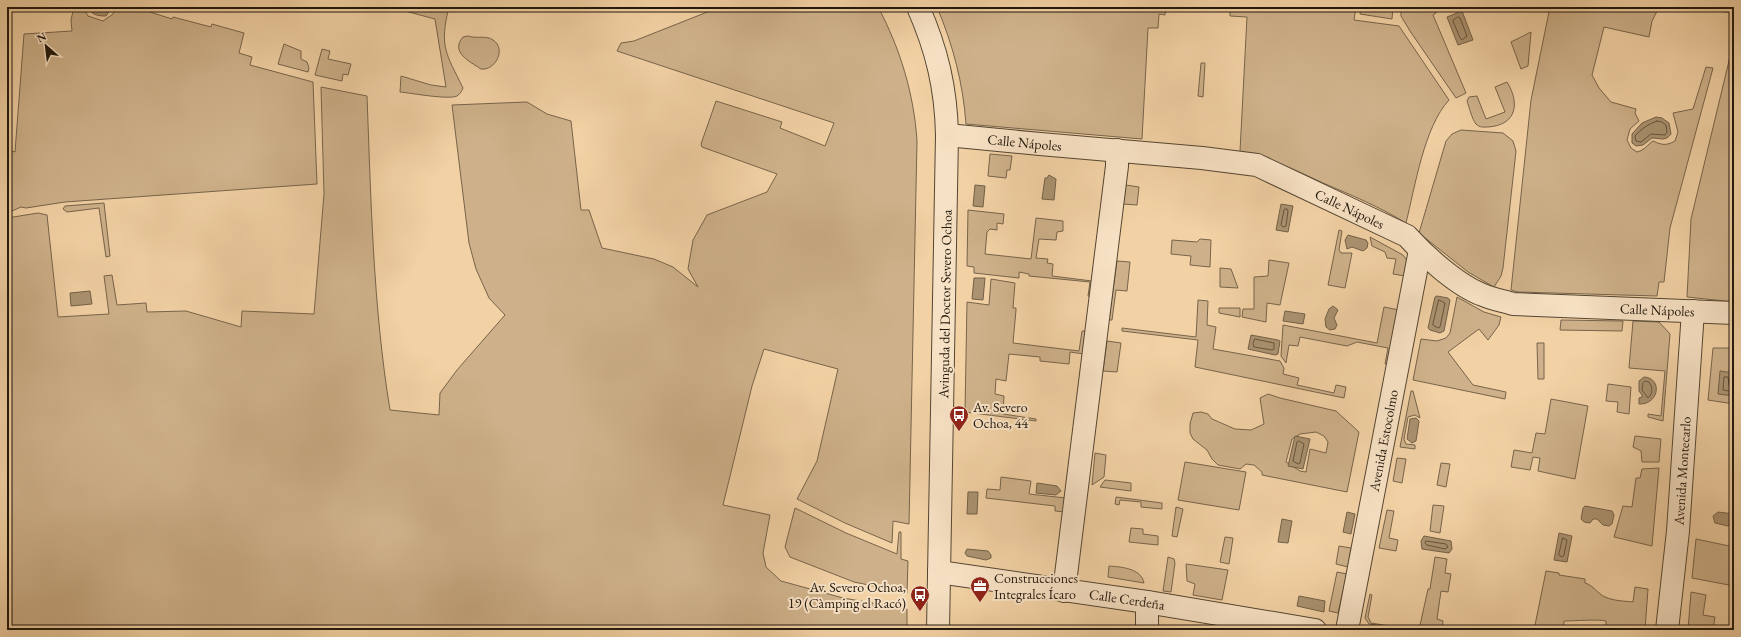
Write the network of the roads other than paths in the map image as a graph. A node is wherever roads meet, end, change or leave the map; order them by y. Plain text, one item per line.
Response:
1 (918, 7) edge
2 (948, 135) junction
3 (1117, 150) junction
4 (1420, 250) junction
5 (1693, 311) junction
6 (1734, 313) edge
7 (939, 572) junction
8 (1064, 591) junction
9 (1147, 602) junction
10 (938, 630) edge
11 (1147, 630) edge
12 (1315, 630) edge
13 (1347, 630) edge
14 (1667, 630) edge

1 - 2 street, Avinguda del Doctor Severo Ochoa
2 - 3 street, Calle Nápoles
2 - 7 street, Avinguda del Doctor Severo Ochoa
3 - 4 street, Calle Nápoles
3 - 8 street
4 - 5 street, Calle Nápoles
4 - 13 street, Avenida Estocolmo
5 - 6 street, Calle Nápoles
5 - 14 street, Avenida Montecarlo
7 - 8 street, Calle Cerdeña
7 - 10 street, Avinguda del Doctor Severo Ochoa
8 - 9 street, Calle Cerdeña
9 - 11 street
9 - 12 street, Calle Cerdeña

